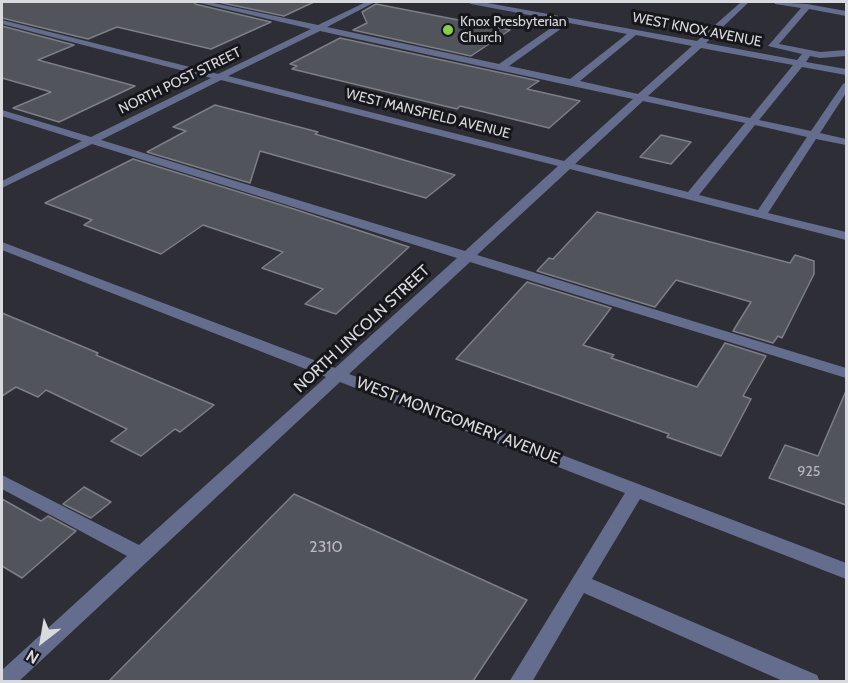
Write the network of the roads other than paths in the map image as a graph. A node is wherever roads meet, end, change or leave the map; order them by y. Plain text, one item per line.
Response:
1 (200, 2) edge
2 (371, 2) edge
3 (471, 2) edge
4 (745, 2) edge
5 (778, 2) edge
6 (807, 6) junction
7 (846, 13) edge
8 (568, 20) junction
9 (2, 22) edge
10 (319, 27) junction
11 (635, 32) junction
12 (699, 44) junction
13 (808, 53) junction
14 (846, 53) edge
15 (799, 63) junction
16 (501, 67) junction
17 (846, 72) edge
18 (219, 77) junction
19 (572, 83) junction
20 (846, 86) edge
21 (642, 98) junction
22 (2, 113) edge
23 (751, 122) junction
24 (814, 135) junction
25 (90, 140) junction
26 (846, 142) edge
27 (567, 165) junction
28 (2, 185) edge
29 (691, 197) junction
30 (761, 214) junction
31 (846, 236) edge
32 (2, 246) edge
33 (467, 256) junction
34 (846, 373) edge
35 (339, 374) junction
36 (2, 481) edge
37 (636, 490) junction
38 (141, 555) junction
39 (846, 571) edge
40 (580, 582) junction
41 (3, 681) edge
42 (520, 681) edge
43 (809, 681) edge

1 - 10 street
2 - 10 street, NORTH POST STREET
3 - 8 street, WEST KNOX AVENUE
4 - 12 street, NORTH LINCOLN STREET
5 - 6 street
6 - 7 street
6 - 13 street
8 - 11 street, WEST KNOX AVENUE
8 - 16 street
9 - 18 street, WEST MANSFIELD AVENUE
10 - 16 street
10 - 18 street, NORTH POST STREET
11 - 12 street, WEST KNOX AVENUE
11 - 19 street
12 - 15 street, WEST KNOX AVENUE
12 - 21 street, NORTH LINCOLN STREET
13 - 14 street
13 - 15 street
15 - 17 street, WEST KNOX AVENUE
15 - 23 street
16 - 19 street
18 - 25 street, NORTH POST STREET
18 - 27 street, WEST MANSFIELD AVENUE
19 - 21 street
20 - 24 street
21 - 23 street
21 - 27 street, NORTH LINCOLN STREET
22 - 25 street
23 - 24 street
23 - 29 street
24 - 26 street
24 - 30 street
25 - 28 street, NORTH POST STREET
25 - 33 street
27 - 29 street, WEST MANSFIELD AVENUE
27 - 33 street, NORTH LINCOLN STREET
29 - 30 street, WEST MANSFIELD AVENUE
30 - 31 street, WEST MANSFIELD AVENUE
32 - 35 street, WEST MONTGOMERY AVENUE
33 - 34 street
33 - 35 street, NORTH LINCOLN STREET
35 - 37 street, WEST MONTGOMERY AVENUE
35 - 38 street, NORTH LINCOLN STREET
36 - 38 street
37 - 39 street, WEST MONTGOMERY AVENUE
37 - 40 street
38 - 41 street, NORTH LINCOLN STREET
40 - 42 street
40 - 43 street

